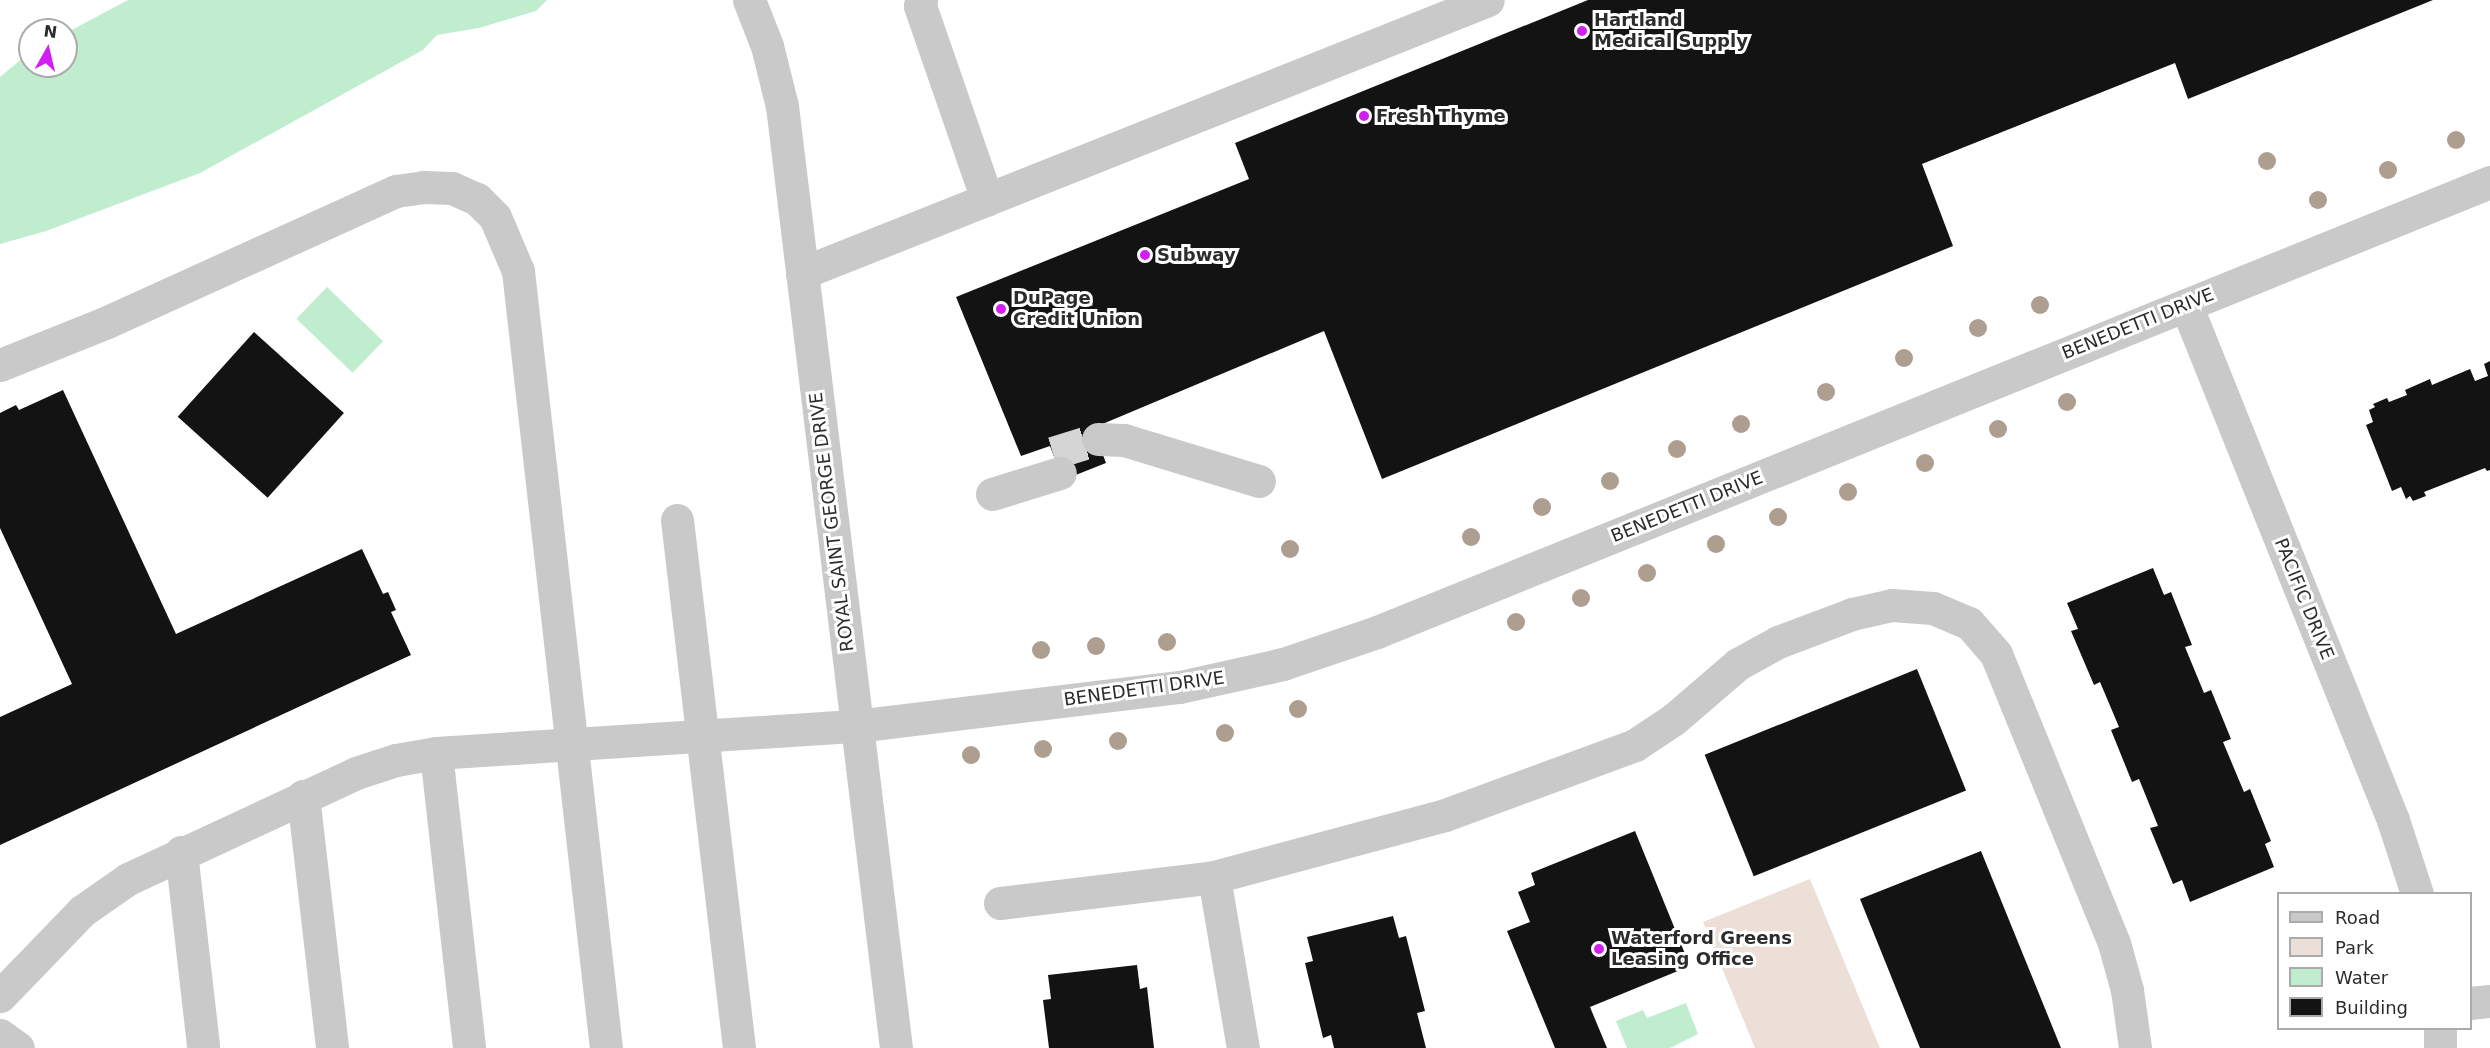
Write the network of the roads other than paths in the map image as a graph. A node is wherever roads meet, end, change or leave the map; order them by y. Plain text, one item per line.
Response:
1 (749, 0) edge
2 (921, 0) edge
3 (1488, 0) edge
4 (2490, 182) edge
5 (987, 200) junction
6 (802, 273) junction
7 (2186, 305) junction
8 (0, 364) edge
9 (1101, 448) tunnel mouth
10 (1057, 463) tunnel mouth
11 (1259, 481) dead end
12 (988, 484) dead end
13 (678, 520) dead end
14 (856, 726) junction
15 (703, 735) junction
16 (571, 744) junction
17 (436, 753) junction
18 (303, 796) junction
19 (181, 852) junction
20 (1214, 877) junction
21 (2416, 892) edge
22 (1000, 903) dead end
23 (0, 996) edge
24 (2490, 1000) edge
25 (2472, 1003) edge
26 (2440, 1030) edge
27 (0, 1035) edge
28 (203, 1046) dead end
29 (18, 1048) edge
30 (332, 1048) edge
31 (469, 1048) edge
32 (606, 1048) edge
33 (739, 1048) edge
34 (896, 1048) edge
35 (1243, 1048) edge
36 (2135, 1048) edge
37 (2440, 1048) edge

1 - 6 street, ROYAL SAINT GEORGE DRIVE
2 - 5 street
3 - 5 street
4 - 7 street, BENEDETTI DRIVE
5 - 6 street
6 - 14 street, ROYAL SAINT GEORGE DRIVE
7 - 14 street, BENEDETTI DRIVE
7 - 21 street, PACIFIC DRIVE
8 - 16 street
9 - 11 street
10 - 12 street
13 - 15 street
14 - 15 street, BENEDETTI DRIVE
14 - 34 street, ROYAL SAINT GEORGE DRIVE
15 - 16 street, BENEDETTI DRIVE
15 - 33 street
16 - 17 street, BENEDETTI DRIVE
16 - 32 street
17 - 18 street, BENEDETTI DRIVE
17 - 31 street
18 - 19 street, BENEDETTI DRIVE
18 - 30 street
19 - 23 street, BENEDETTI DRIVE
19 - 28 street
20 - 22 street
20 - 35 street
20 - 36 street
24 - 25 street
26 - 37 street
27 - 29 street

